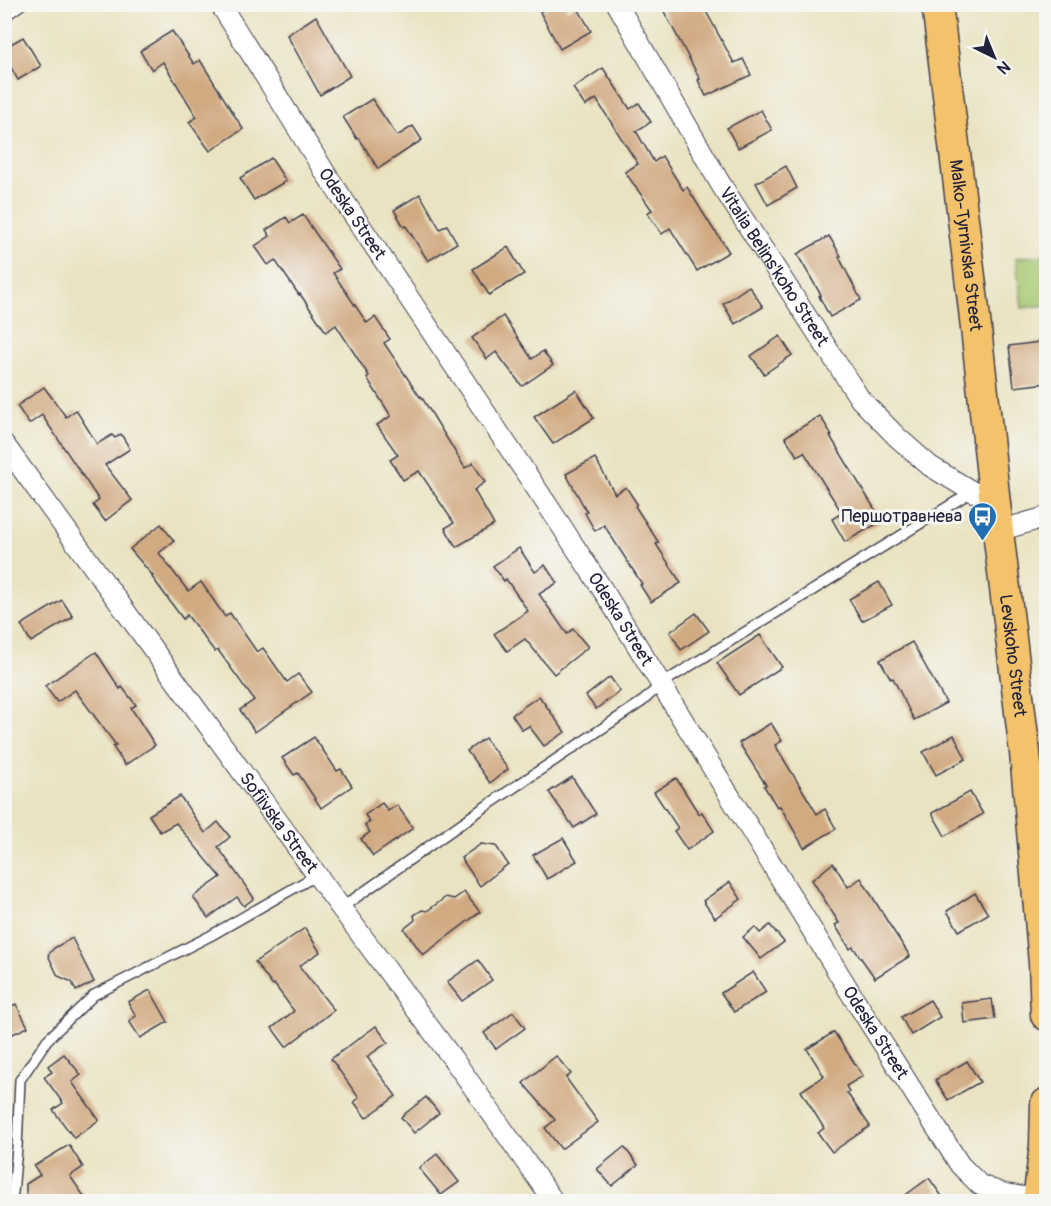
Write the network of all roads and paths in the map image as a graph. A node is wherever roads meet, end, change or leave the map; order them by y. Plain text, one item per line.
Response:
1 (22, 4) edge
2 (220, 4) edge
3 (617, 4) edge
4 (937, 4) edge
5 (4, 17) edge
6 (4, 444) edge
7 (983, 490) junction
8 (1047, 517) edge
9 (998, 531) junction
10 (661, 684) junction
11 (317, 875) junction
12 (341, 908) junction
13 (1045, 965) edge
14 (1047, 1015) edge
15 (1047, 1104) edge
16 (1038, 1200) edge
17 (9, 1202) edge
18 (554, 1202) edge

1 - 5 lane
2 - 10 street, Odeska Street
3 - 7 street, Vitalia Belins'koho Street
4 - 7 main road, Malko-Tyrnivska Street
6 - 11 street, Sofiivska Street
7 - 9 main road, Levskoho Street
7 - 10 lane
8 - 9 street
9 - 13 main road, Levskoho Street
10 - 12 lane
10 - 16 street, Odeska Street
11 - 12 street, Sofiivska Street
11 - 17 lane
12 - 18 street, Sofiivska Street
13 - 14 main road
15 - 16 main road

